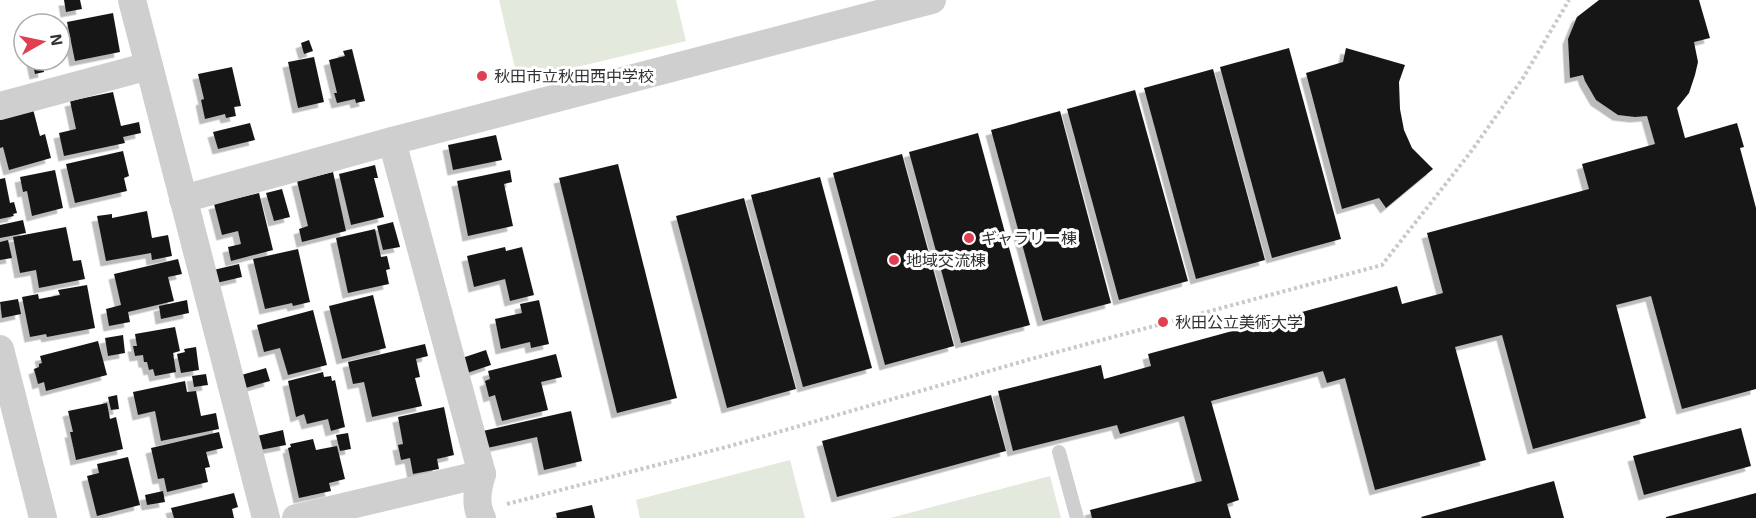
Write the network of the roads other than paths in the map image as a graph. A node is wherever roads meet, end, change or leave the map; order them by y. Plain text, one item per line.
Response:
1 (132, 0) edge
2 (932, 0) edge
3 (149, 66) junction
4 (0, 106) edge
5 (392, 141) junction
6 (183, 199) junction
7 (0, 349) edge
8 (1059, 452) dead end
9 (482, 474) junction
10 (480, 515) edge
11 (43, 518) edge
12 (266, 518) edge
13 (296, 518) edge
14 (1077, 518) edge

1 - 3 street
2 - 5 street
3 - 4 street
3 - 6 street
5 - 6 street
5 - 9 street
6 - 12 street
7 - 11 street
8 - 14 lane
9 - 10 street
9 - 13 street

